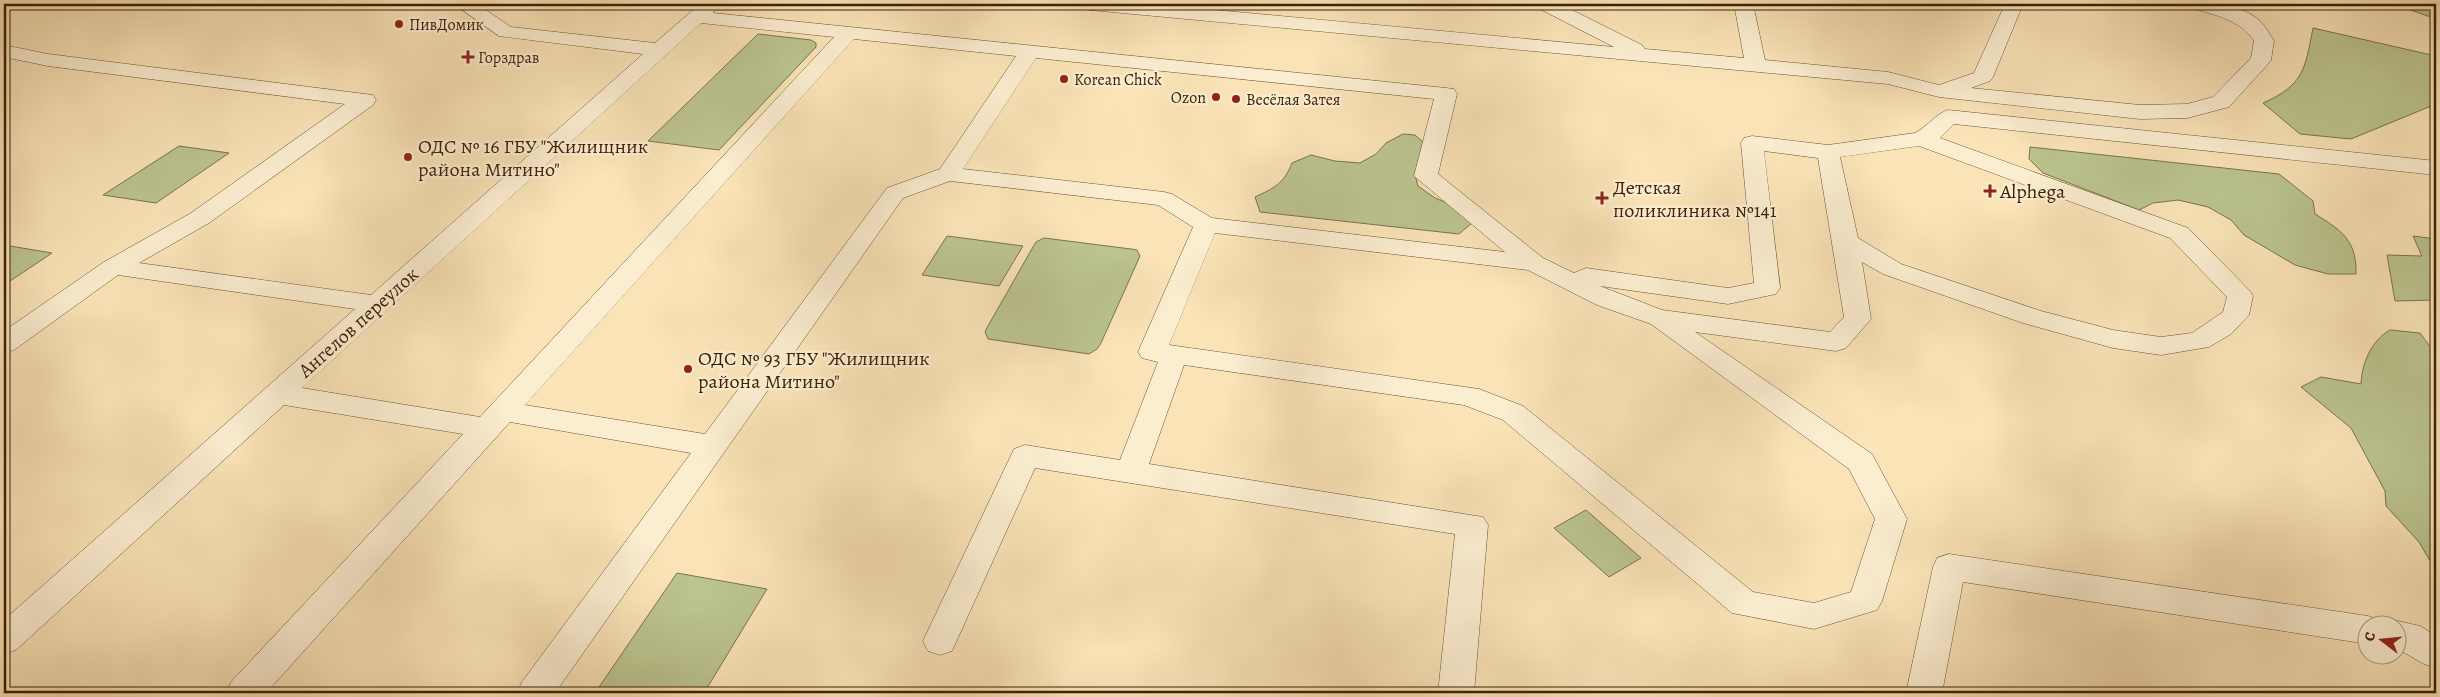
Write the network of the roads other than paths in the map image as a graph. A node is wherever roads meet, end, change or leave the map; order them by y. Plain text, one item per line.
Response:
1 (464, 4) edge
2 (1090, 4) edge
3 (1545, 4) edge
4 (1744, 4) edge
5 (2014, 4) edge
6 (2198, 4) edge
7 (704, 10) edge
8 (849, 33) junction
9 (660, 50) junction
10 (4, 51) edge
11 (1030, 51) junction
12 (1650, 56) junction
13 (1756, 66) junction
14 (1939, 91) junction
15 (1948, 117) junction
16 (1921, 139) junction
17 (1828, 152) junction
18 (2436, 168) edge
19 (948, 174) junction
20 (1206, 225) junction
21 (1846, 242) junction
22 (1534, 263) junction
23 (113, 267) junction
24 (1576, 284) junction
25 (377, 304) junction
26 (1658, 318) junction
27 (4, 344) edge
28 (1174, 356) junction
29 (277, 394) junction
30 (495, 420) junction
31 (712, 446) junction
32 (1131, 472) junction
33 (2358, 628) edge
34 (2408, 636) edge
35 (4, 640) edge
36 (940, 641) dead end
37 (2436, 654) edge
38 (244, 693) edge
39 (535, 693) edge
40 (1456, 693) edge
41 (1924, 693) edge

1 - 9 street
2 - 12 street
3 - 12 street
4 - 13 street
5 - 14 street
6 - 14 street
7 - 8 street
7 - 9 street, Ангелов переулок
8 - 11 street
8 - 30 street
9 - 25 street, Ангелов переулок
10 - 23 street
11 - 19 street
11 - 22 street
12 - 13 street
13 - 14 street
14 - 15 street
15 - 16 street
15 - 18 street
16 - 17 street
16 - 21 street
17 - 21 street
17 - 24 street
19 - 20 street
19 - 31 street
20 - 22 street
20 - 28 street
21 - 26 street
22 - 24 street
23 - 25 street
23 - 27 street
24 - 26 street
25 - 29 street, Ангелов переулок
26 - 28 street
28 - 32 street
29 - 30 street
29 - 35 street, Ангелов переулок
30 - 31 street
30 - 38 street
31 - 39 street
32 - 36 street
32 - 40 street
33 - 41 street
34 - 37 street

